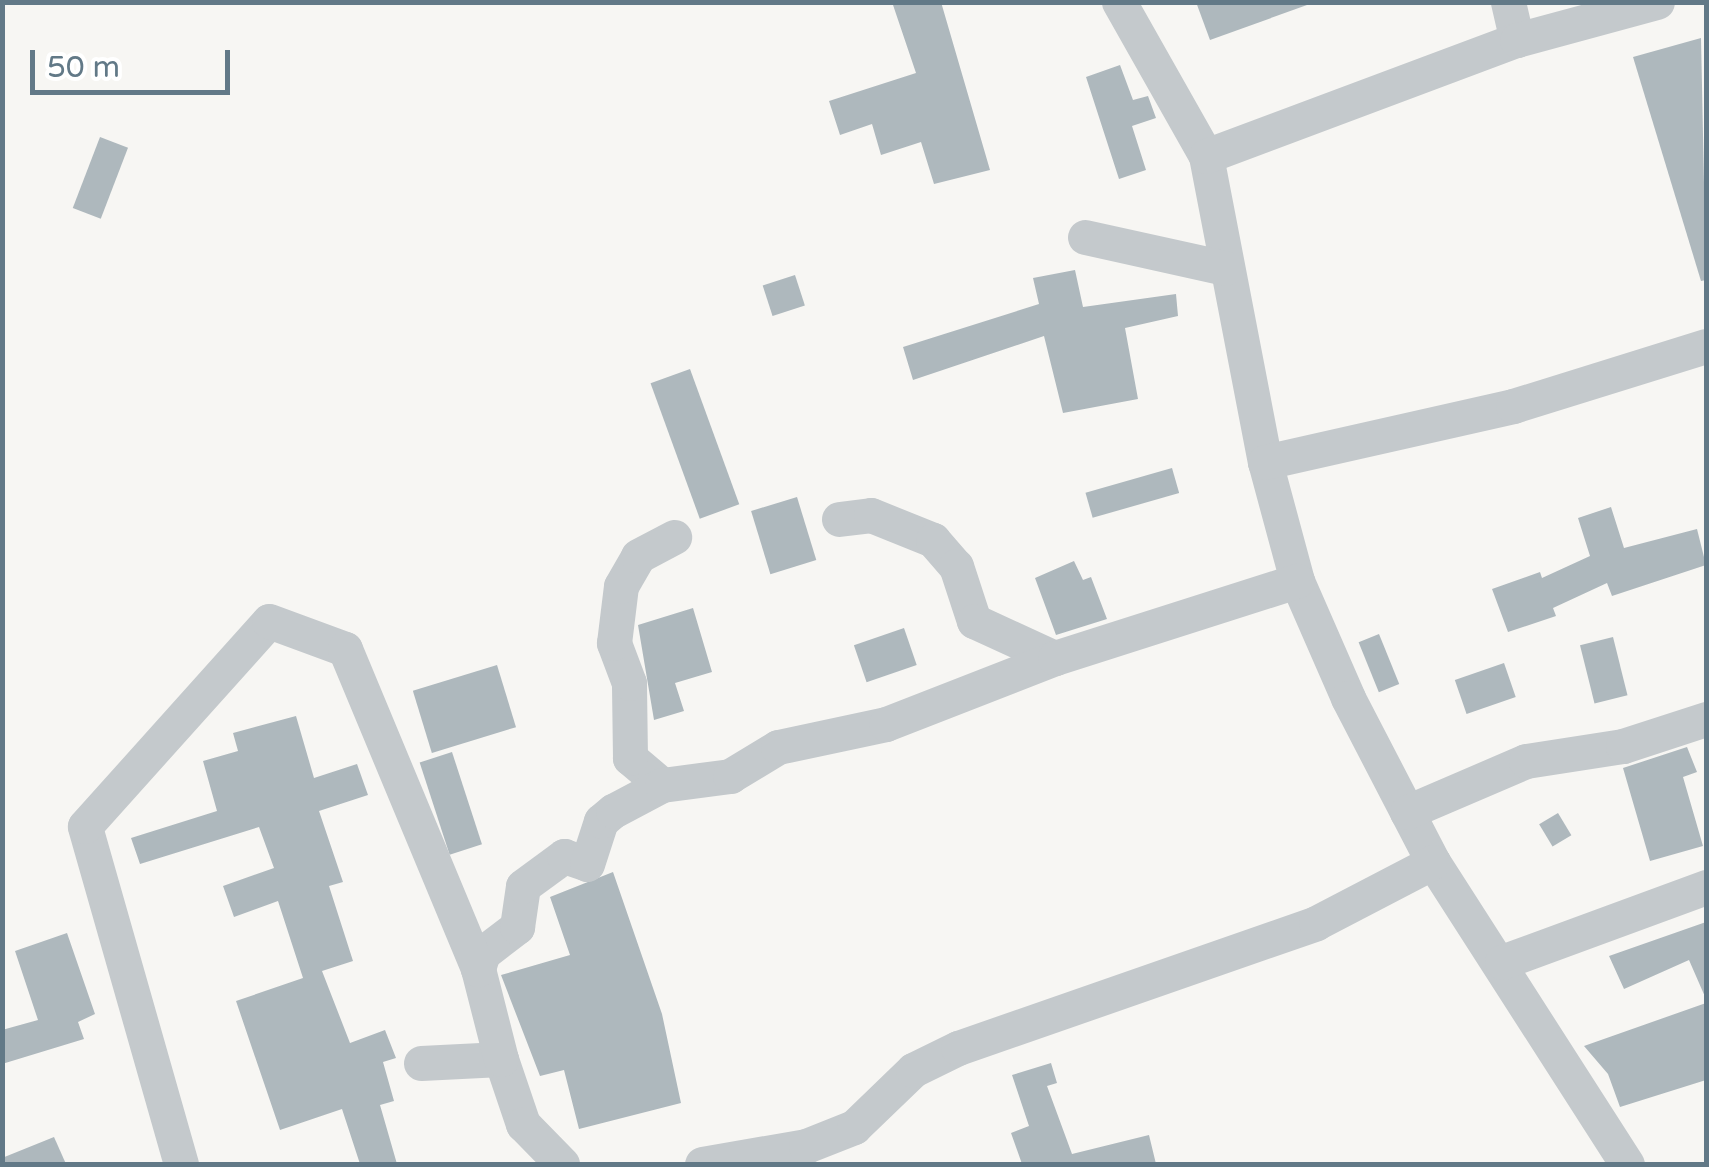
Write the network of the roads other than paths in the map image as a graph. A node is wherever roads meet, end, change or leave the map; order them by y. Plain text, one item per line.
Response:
1 (1119, 2) edge
2 (1508, 2) edge
3 (1657, 2) edge
4 (1517, 40) junction
5 (1206, 156) junction
6 (1085, 237) dead end
7 (1225, 268) junction
8 (1706, 346) edge
9 (1265, 462) junction
10 (838, 519) dead end
11 (674, 537) dead end
12 (1297, 581) junction
13 (1055, 658) junction
14 (1706, 719) edge
15 (662, 784) junction
16 (1407, 812) junction
17 (1433, 862) junction
18 (1706, 887) edge
19 (1502, 962) junction
20 (478, 969) junction
21 (501, 1059) junction
22 (421, 1063) dead end
23 (181, 1164) edge
24 (562, 1164) edge
25 (702, 1164) edge
26 (1627, 1164) edge

1 - 5 street
2 - 4 street
3 - 4 street
4 - 5 street
5 - 7 street
6 - 7 street
7 - 9 street
8 - 9 street
9 - 12 street
10 - 13 street
11 - 15 street
12 - 13 street
12 - 16 street
13 - 15 street
14 - 16 street
15 - 20 street
16 - 17 street
17 - 19 street
17 - 25 street
18 - 19 street
19 - 26 street
20 - 21 street
20 - 23 street
21 - 22 street
21 - 24 street

